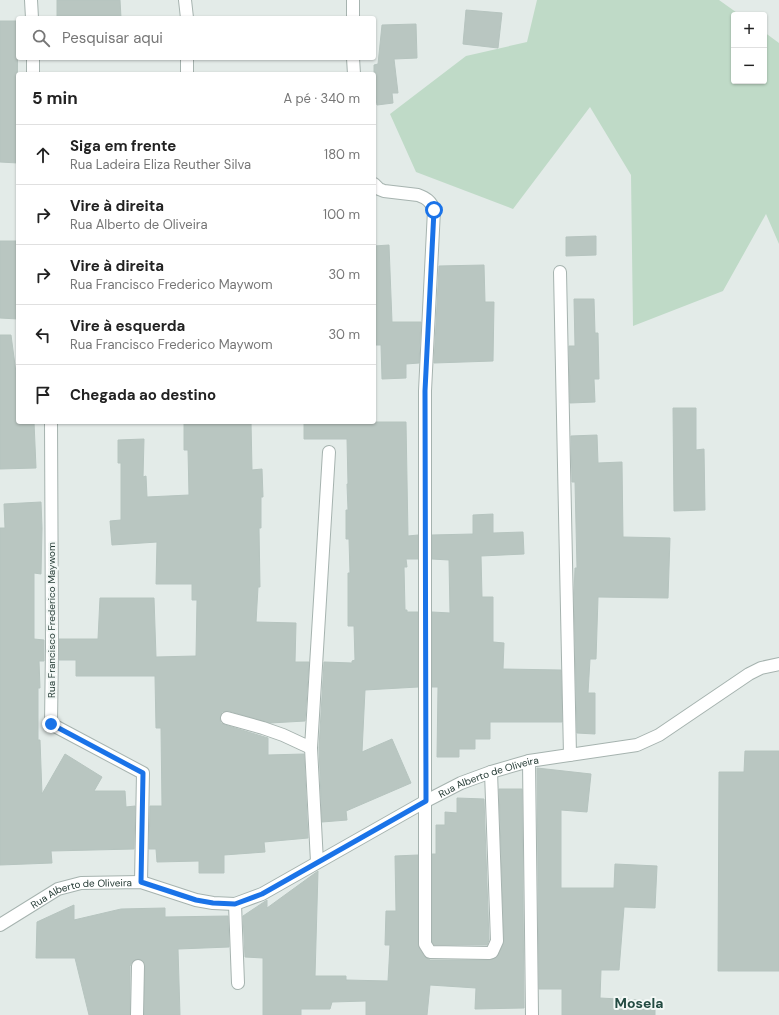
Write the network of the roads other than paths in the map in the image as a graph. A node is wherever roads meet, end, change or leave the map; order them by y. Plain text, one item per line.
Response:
1 (31, 0) edge
2 (185, 0) edge
3 (353, 0) edge
4 (32, 16) edge
5 (187, 16) edge
6 (353, 16) edge
7 (33, 60) edge
8 (187, 60) edge
9 (353, 60) edge
10 (33, 72) edge
11 (187, 72) edge
12 (354, 72) edge
13 (376, 186) edge
14 (560, 272) dead end
15 (51, 424) edge
16 (329, 452) dead end
17 (779, 664) edge
18 (226, 718) dead end
19 (310, 748) junction
20 (570, 755) junction
21 (529, 761) junction
22 (491, 772) junction
23 (426, 801) junction
24 (317, 862) junction
25 (141, 882) junction
26 (235, 904) junction
27 (0, 925) edge
28 (138, 966) dead end
29 (238, 983) dead end
30 (137, 1015) edge
31 (532, 1015) edge

1 - 4 street
2 - 5 street
3 - 6 street
7 - 10 street
8 - 11 street
9 - 12 street
13 - 23 street
14 - 20 street
15 - 25 street, Rua Francisco Frederico Maywom
16 - 19 street
17 - 20 street, Rua Alberto de Oliveira
18 - 19 street
19 - 24 street
20 - 21 street, Rua Alberto de Oliveira
21 - 22 street, Rua Alberto de Oliveira
21 - 31 street
22 - 23 street, Rua Alberto de Oliveira
22 - 23 street
23 - 24 street, Rua Alberto de Oliveira
24 - 26 street, Rua Alberto de Oliveira
25 - 26 street, Rua Alberto de Oliveira
25 - 27 street, Rua Alberto de Oliveira
26 - 29 street
28 - 30 street

